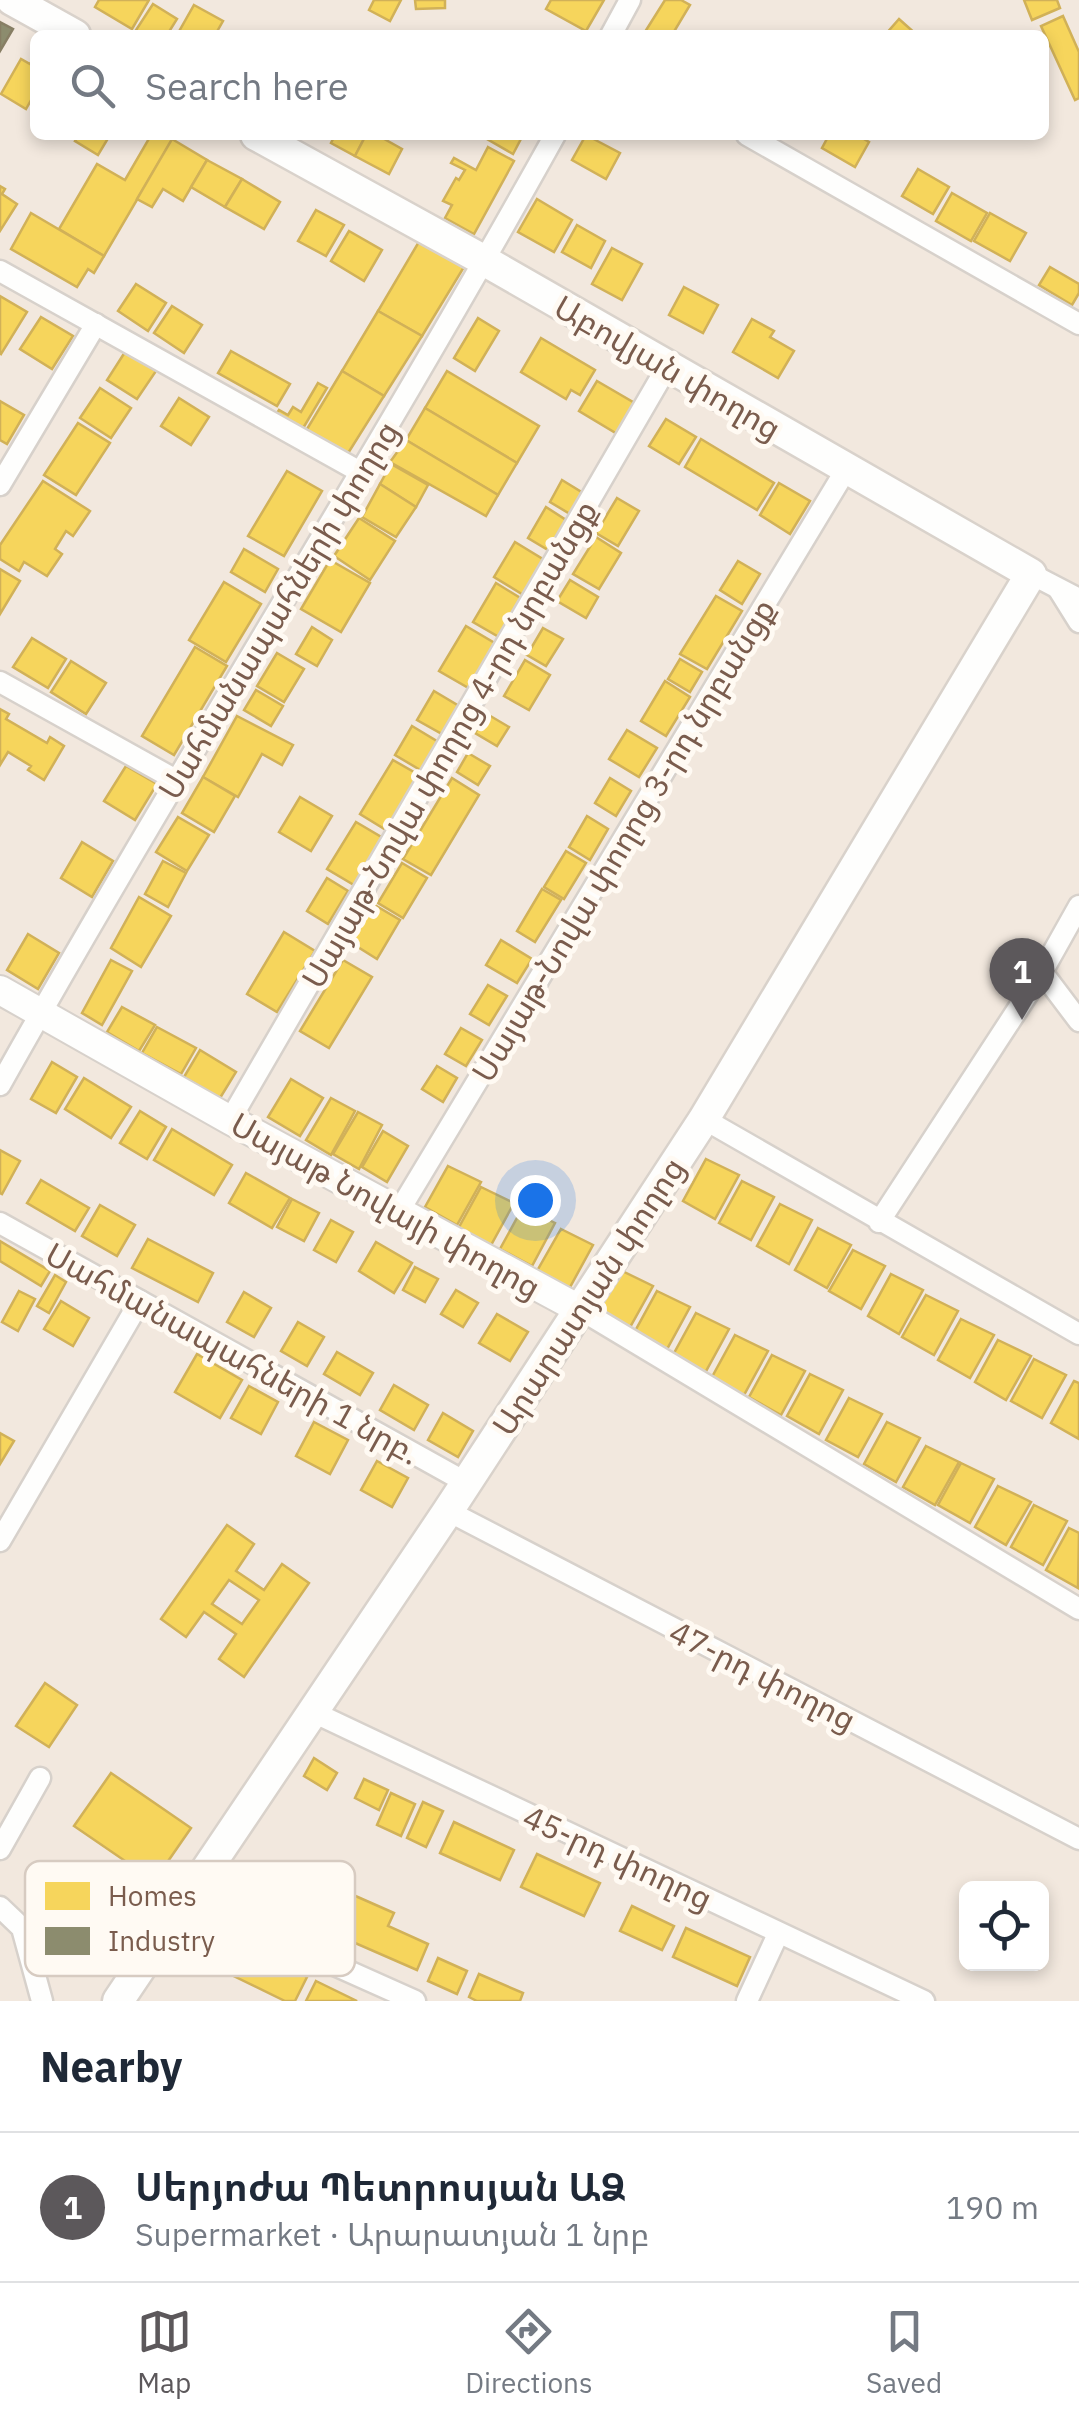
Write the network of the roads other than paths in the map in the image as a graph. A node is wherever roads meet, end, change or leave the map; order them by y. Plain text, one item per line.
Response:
1 (12, 0) edge
2 (630, 0) edge
3 (67, 30) edge
4 (614, 30) edge
5 (265, 140) edge
6 (553, 140) edge
7 (756, 140) edge
8 (485, 262) junction
9 (0, 271) edge
10 (96, 324) junction
11 (1079, 324) edge
12 (667, 367) junction
13 (847, 468) junction
14 (362, 473) junction
15 (0, 485) edge
16 (1044, 581) junction
17 (1079, 599) edge
18 (1079, 622) edge
19 (0, 682) edge
20 (176, 780) junction
21 (1079, 906) edge
22 (1042, 972) junction
23 (0, 990) edge
24 (41, 1012) junction
25 (1079, 1020) edge
26 (0, 1085) edge
27 (704, 1119) junction
28 (230, 1120) junction
29 (399, 1211) junction
30 (880, 1222) junction
31 (0, 1223) edge
32 (140, 1301) junction
33 (581, 1310) junction
34 (1079, 1334) edge
35 (466, 1483) junction
36 (448, 1511) junction
37 (0, 1541) edge
38 (1079, 1609) edge
39 (313, 1712) junction
40 (40, 1778) dead end
41 (1079, 1839) edge
42 (0, 1849) edge
43 (212, 1861) edge
44 (0, 1907) edge
45 (778, 1934) junction
46 (25, 1939) edge
47 (355, 1974) edge
48 (35, 1976) edge
49 (135, 1976) edge
50 (42, 2001) edge
51 (118, 2001) edge
52 (414, 2001) edge
53 (746, 2001) edge
54 (924, 2001) edge

1 - 3 main road
2 - 4 street
5 - 8 main road, Աբովյան փողոց
6 - 8 street, Սահմանապահների փողոց
7 - 11 street
8 - 12 main road, Աբովյան փողոց
8 - 14 street, Սահմանապահների փողոց
9 - 10 street
10 - 14 street
10 - 15 street
12 - 13 main road, Աբովյան փողոց
12 - 28 street, Սայաթ-Նովա փողոց 4-րդ նրբանցք
13 - 16 main road, Աբովյան փողոց
13 - 29 street, Սայաթ-Նովա փողոց 3-րդ նրբանցք
14 - 20 street, Սահմանապահների փողոց
16 - 17 street, Աբովյան փողոց
16 - 18 street
16 - 27 main road, Արարատյան փողոց
19 - 20 street
20 - 24 street, Սահմանապահների փողոց
21 - 22 street
22 - 25 street
22 - 30 street
23 - 24 street, Սայաթ Նովայի փողոց
24 - 26 street, Սահմանապահների փողոց
24 - 28 street, Սայաթ Նովայի փողոց
27 - 30 street
27 - 33 main road, Արարատյան փողոց
28 - 29 street, Սայաթ Նովայի փողոց
29 - 33 street, Սայաթ Նովայի փողոց
30 - 34 street
31 - 32 street, Սահմանապահների 1 նրբ.
32 - 35 street, Սահմանապահների 1 նրբ.
32 - 37 street
33 - 35 main road, Արարատյան փողոց
33 - 38 street, Սայաթ Նովայի փողոց
35 - 36 main road, Արարատյան փողոց
36 - 39 main road, Արարատյան փողոց
36 - 41 street, 47-րդ փողոց
39 - 43 main road, Արարատյան փողոց
39 - 45 street, 45-րդ փողոց
40 - 42 street
44 - 46 street
45 - 53 street
45 - 54 street, 45-րդ փողոց
47 - 52 street
48 - 50 street
49 - 51 main road, Արարատյան փողոց

